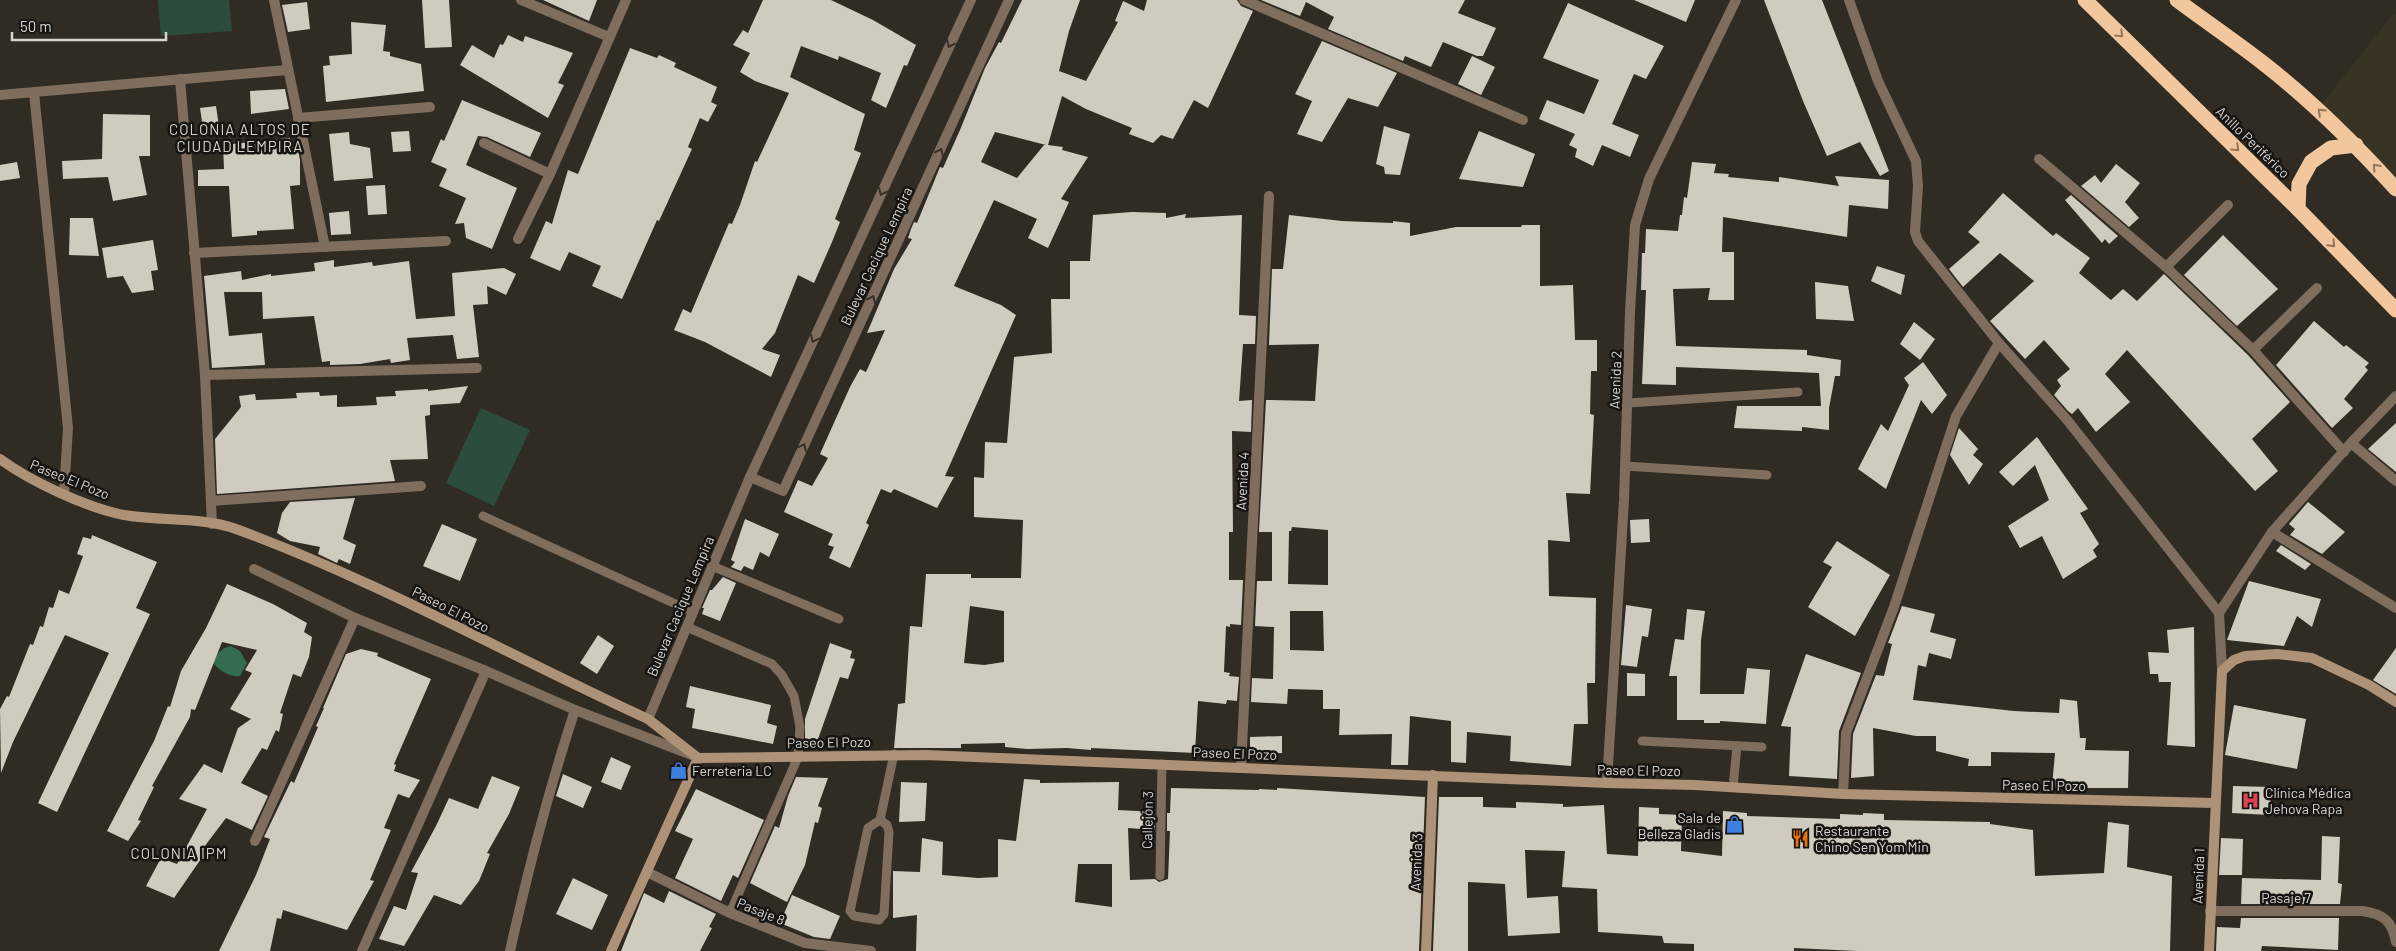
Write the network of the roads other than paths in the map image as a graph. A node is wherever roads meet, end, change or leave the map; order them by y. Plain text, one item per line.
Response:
1 (274, 0) edge
2 (521, 0) edge
3 (626, 0) edge
4 (971, 0) edge
5 (1009, 0) edge
6 (1244, 0) edge
7 (1736, 0) edge
8 (1849, 0) edge
9 (2085, 0) edge
10 (2176, 0) edge
11 (610, 37) junction
12 (286, 70) junction
13 (180, 79) junction
14 (34, 93) junction
15 (0, 95) edge
16 (430, 107) dead end
17 (298, 118) junction
18 (1523, 120) dead end
19 (484, 143) dead end
20 (2356, 145) junction
21 (2039, 159) dead end
22 (550, 174) junction
23 (2396, 189) edge
24 (1269, 196) dead end
25 (2228, 205) dead end
26 (2298, 209) junction
27 (518, 239) dead end
28 (446, 241) dead end
29 (325, 247) junction
30 (194, 253) junction
31 (2166, 267) junction
32 (2317, 288) dead end
33 (2396, 310) edge
34 (1999, 343) junction
35 (2254, 350) junction
36 (477, 368) dead end
37 (205, 375) junction
38 (1798, 392) dead end
39 (2396, 396) edge
40 (1628, 403) junction
41 (2351, 443) junction
42 (2344, 452) junction
43 (0, 459) edge
44 (1626, 466) junction
45 (1767, 475) dead end
46 (750, 477) junction
47 (2396, 481) edge
48 (422, 486) dead end
49 (64, 493) junction
50 (211, 501) junction
51 (483, 516) dead end
52 (212, 524) junction
53 (2272, 532) junction
54 (712, 566) junction
55 (254, 569) dead end
56 (2396, 608) edge
57 (693, 612) junction
58 (2219, 613) junction
59 (355, 618) junction
60 (839, 619) dead end
61 (687, 627) junction
62 (486, 671) junction
63 (2222, 671) junction
64 (2396, 702) edge
65 (576, 710) junction
66 (648, 719) junction
67 (1642, 741) dead end
68 (1736, 746) junction
69 (1762, 747) dead end
70 (894, 754) junction
71 (798, 757) junction
72 (698, 758) junction
73 (1162, 764) junction
74 (1241, 767) junction
75 (1433, 775) junction
76 (1607, 783) junction
77 (1733, 787) junction
78 (1844, 794) junction
79 (2215, 803) junction
80 (880, 820) junction
81 (254, 841) dead end
82 (647, 872) junction
83 (1160, 876) dead end
84 (2210, 911) junction
85 (730, 913) junction
86 (2396, 942) edge
87 (362, 951) edge
88 (510, 951) edge
89 (611, 951) edge
90 (872, 951) edge
91 (1426, 951) edge
92 (2209, 951) edge

1 - 12 street
2 - 11 street
3 - 11 street
4 -> 46 street, Bulevar Cacique Lempira
46 -> 5 street, Bulevar Cacique Lempira
6 - 18 street
7 - 40 street, Avenida 2
8 - 34 street
9 -> 26 highway, Anillo Periférico
20 -> 10 highway
11 - 22 street
12 - 13 street
12 - 17 street
13 - 14 street
13 - 30 street
14 - 15 street
14 - 49 street
16 - 17 street
17 - 29 street
19 - 22 street
23 -> 20 highway
20 - 26 highway
21 - 31 street
22 - 27 street
24 - 74 street, Avenida 4
25 - 31 street
26 -> 33 highway, Anillo Periférico
28 - 29 street
29 - 30 street
30 - 37 street
31 - 35 street
32 - 35 street
34 - 58 street
34 - 78 street
35 - 42 street
36 - 37 street
37 - 50 street
38 - 40 lane
39 - 41 street
40 - 44 street, Avenida 2
41 - 42 street
41 - 47 street
42 - 53 street
43 - 49 street, Paseo El Pozo
44 - 45 lane
44 - 76 street, Avenida 2
46 - 54 street, Bulevar Cacique Lempira
48 - 50 street
49 - 52 street, Paseo El Pozo
50 - 52 street
51 - 57 lane
52 - 66 street, Paseo El Pozo
53 - 56 street
53 - 58 street
54 - 57 street, Bulevar Cacique Lempira
54 - 60 lane
55 - 59 street
57 - 61 street, Bulevar Cacique Lempira
58 - 63 street
59 - 62 street
59 - 81 street
61 - 66 street, Bulevar Cacique Lempira
61 - 71 lane
62 - 65 street
62 - 87 street
63 - 64 street
63 - 79 street
65 - 72 street
65 - 88 street
66 - 72 street, Paseo El Pozo
67 - 68 lane
68 - 69 lane
68 - 77 lane
70 - 71 street, Paseo El Pozo
70 - 73 street, Paseo El Pozo
70 - 80 lane
71 - 72 street, Paseo El Pozo
71 - 85 lane
72 - 82 street
73 - 74 street, Paseo El Pozo
73 - 83 lane, Callejón 3
74 - 75 street, Paseo El Pozo
75 - 76 street, Paseo El Pozo
75 - 91 street, Avenida 3
76 - 77 street, Paseo El Pozo
77 - 78 street, Paseo El Pozo
78 - 79 street, Paseo El Pozo
79 - 84 street, Avenida 1
80 - 80 lane
82 - 85 street, Pasaje 8
82 - 89 street
84 - 86 street, Pasaje 7
84 - 92 street, Avenida 1
85 - 90 street, Pasaje 8

